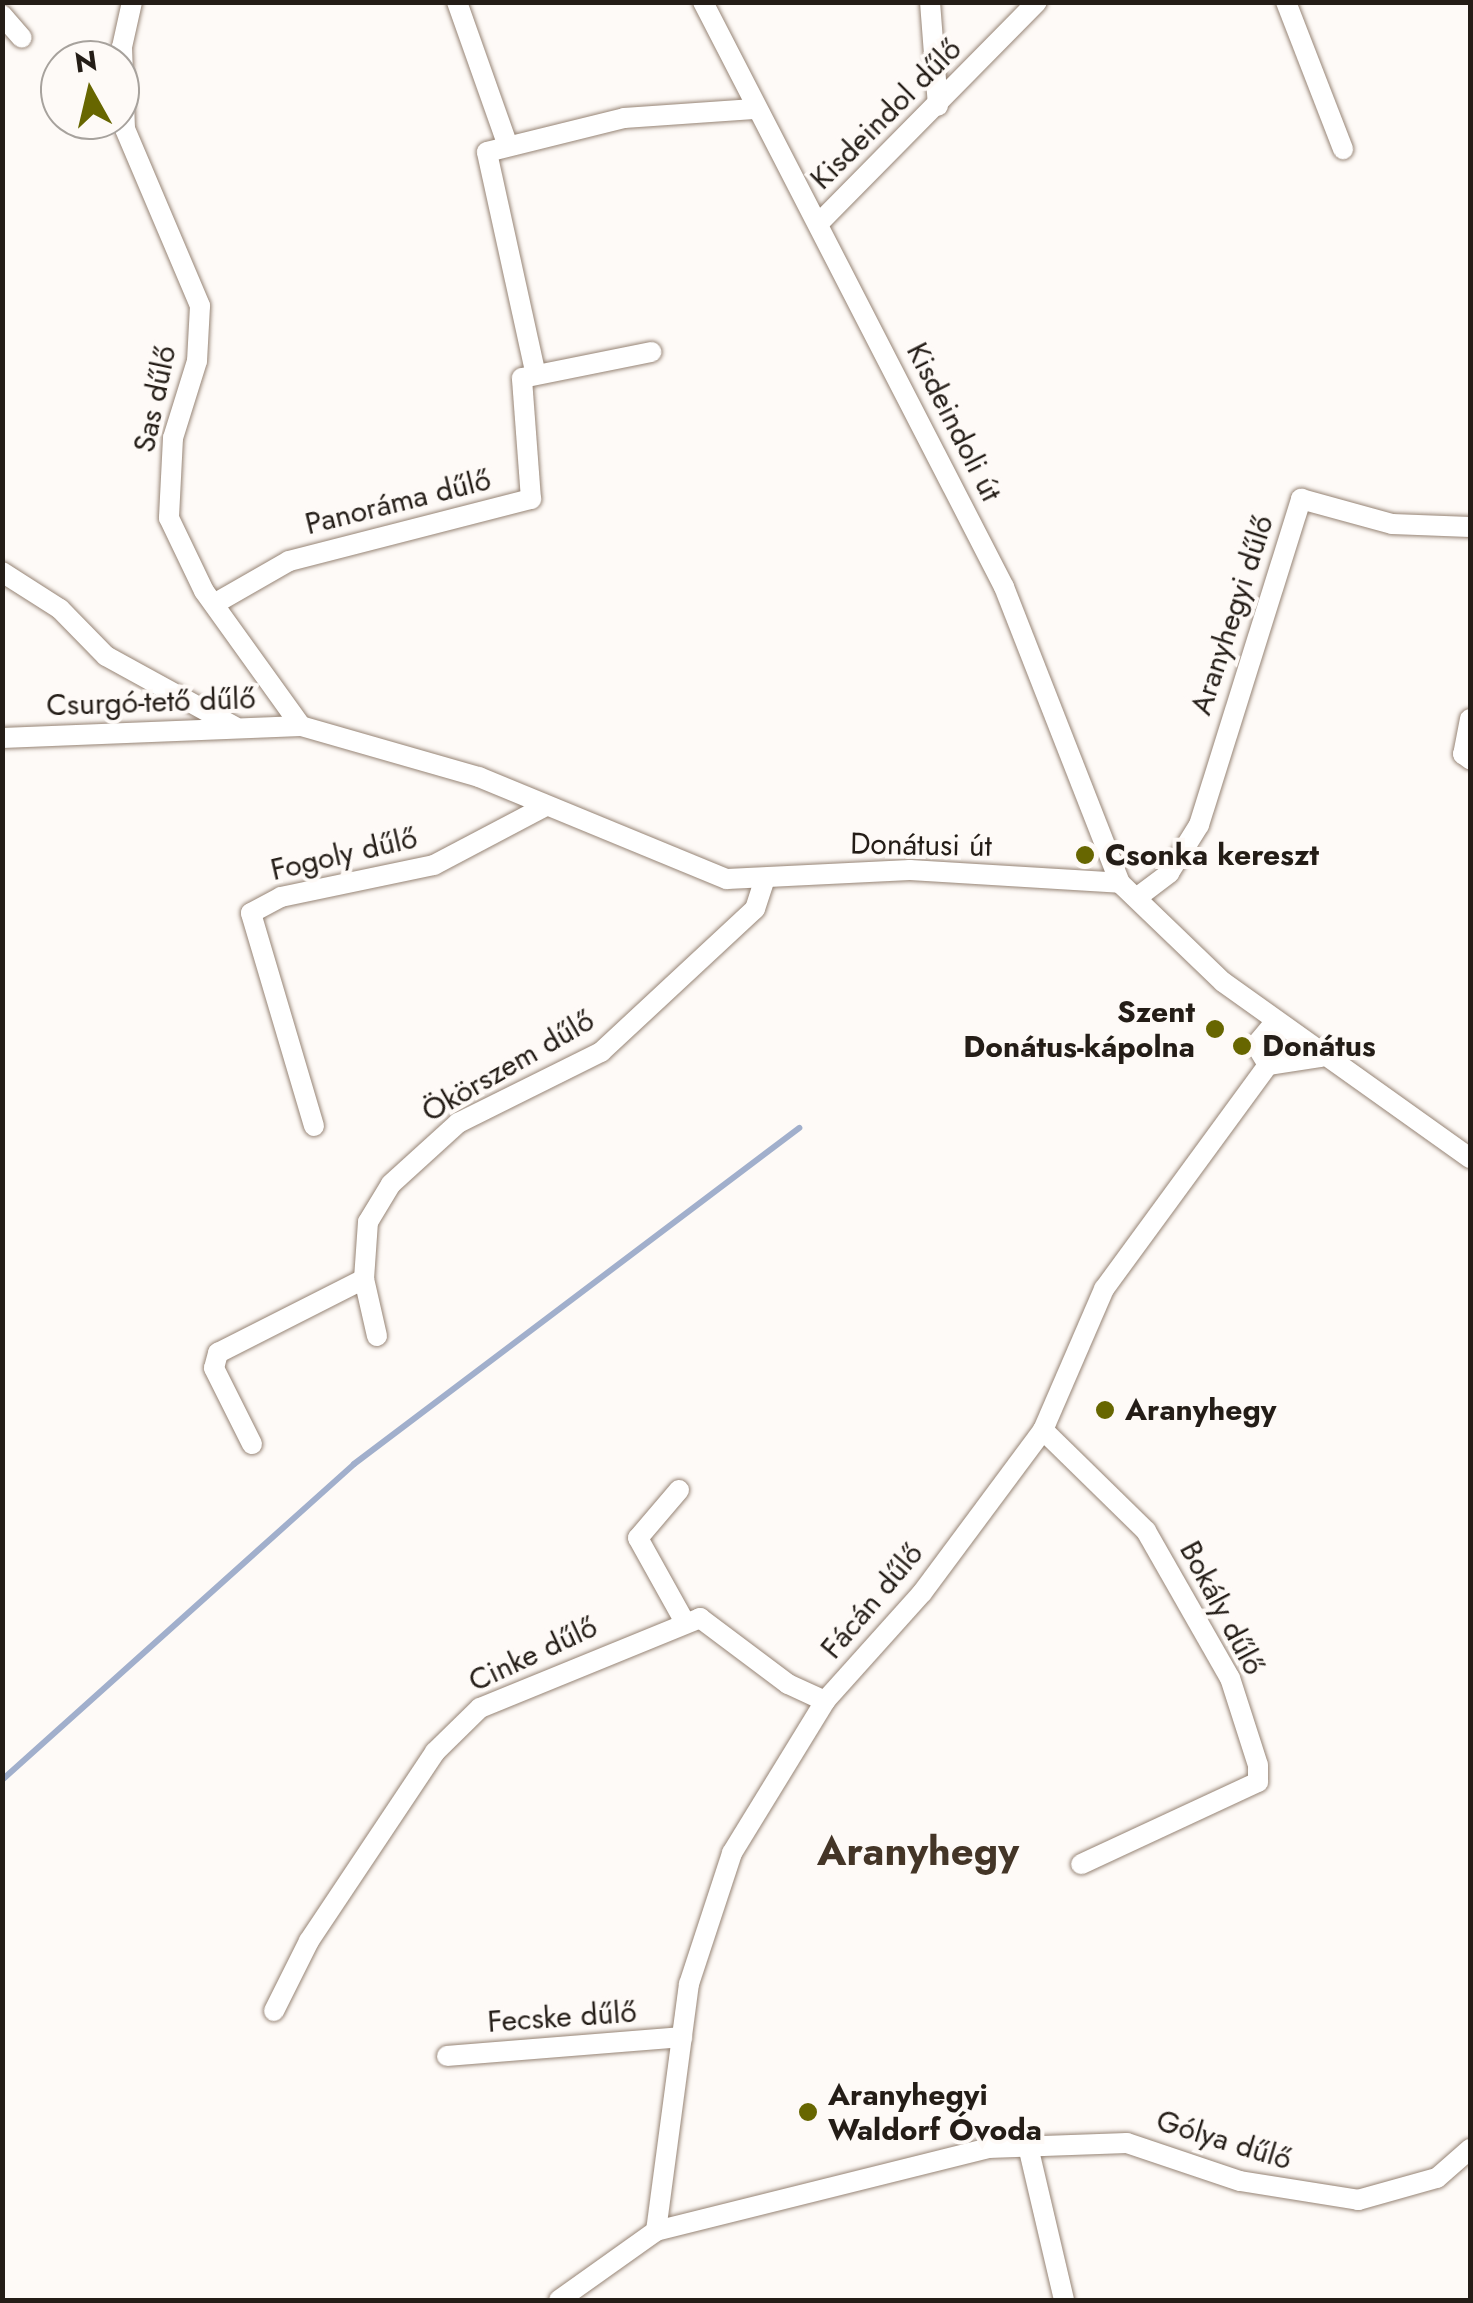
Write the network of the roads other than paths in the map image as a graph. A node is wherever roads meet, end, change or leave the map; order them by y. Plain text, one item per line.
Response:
1 (132, 2) edge
2 (456, 2) edge
3 (703, 2) edge
4 (930, 2) edge
5 (1037, 2) edge
6 (1286, 2) edge
7 (2, 15) edge
8 (22, 38) dead end
9 (938, 106) junction
10 (754, 109) junction
11 (506, 140) junction
12 (1343, 149) dead end
13 (819, 223) junction
14 (650, 352) dead end
15 (534, 371) junction
16 (1470, 526) edge
17 (2, 572) edge
18 (214, 604) junction
19 (1470, 720) edge
20 (301, 726) junction
21 (242, 731) junction
22 (2, 738) edge
23 (1470, 759) edge
24 (544, 808) junction
25 (764, 882) junction
26 (1120, 883) junction
27 (1139, 896) junction
28 (1276, 1021) junction
29 (1321, 1057) junction
30 (1268, 1065) junction
31 (314, 1126) dead end
32 (1470, 1158) edge
33 (364, 1279) junction
34 (377, 1336) dead end
35 (1043, 1430) junction
36 (252, 1444) dead end
37 (680, 1490) dead end
38 (683, 1620) junction
39 (826, 1701) junction
40 (1081, 1864) dead end
41 (274, 2011) dead end
42 (682, 2037) junction
43 (446, 2056) dead end
44 (1026, 2142) junction
45 (1470, 2149) edge
46 (656, 2231) junction
47 (559, 2300) edge
48 (1064, 2300) edge

1 - 18 street, Sas dűlő
2 - 11 street
3 - 10 street, Kisdeindoli út
4 - 9 street
5 - 9 street, Kisdeindol dűlő
6 - 12 street
7 - 8 street
9 - 13 street, Kisdeindol dűlő
10 - 11 street
10 - 13 street, Kisdeindoli út
11 - 15 street, Panoráma dűlő
13 - 26 street, Kisdeindoli út
14 - 15 street
15 - 18 street, Panoráma dűlő
16 - 27 street, Aranyhegyi dűlő
17 - 21 street
18 - 20 street, Sas dűlő
19 - 23 street
20 - 21 street, Csurgó-tető dűlő
20 - 24 street, Donátusi út
21 - 22 street, Csurgó-tető dűlő
24 - 25 street, Donátusi út
24 - 31 street, Fogoly dűlő
25 - 26 street, Donátusi út
25 - 33 street, Ökörszem dűlő
26 - 27 street
27 - 28 street
28 - 29 street
28 - 30 street, Fácán dűlő
29 - 30 street
29 - 32 street
30 - 35 street, Fácán dűlő
33 - 34 street, Ökörszem dűlő
33 - 36 street
35 - 39 street, Fácán dűlő
35 - 40 street, Bokály dűlő
37 - 38 street
38 - 39 street
38 - 41 street, Cinke dűlő
39 - 42 street, Fácán dűlő
42 - 43 street, Fecske dűlő
42 - 46 street, Fácán dűlő
44 - 45 street, Gólya dűlő
44 - 46 street, Gólya dűlő
44 - 48 street
46 - 47 street, Gólya dűlő

